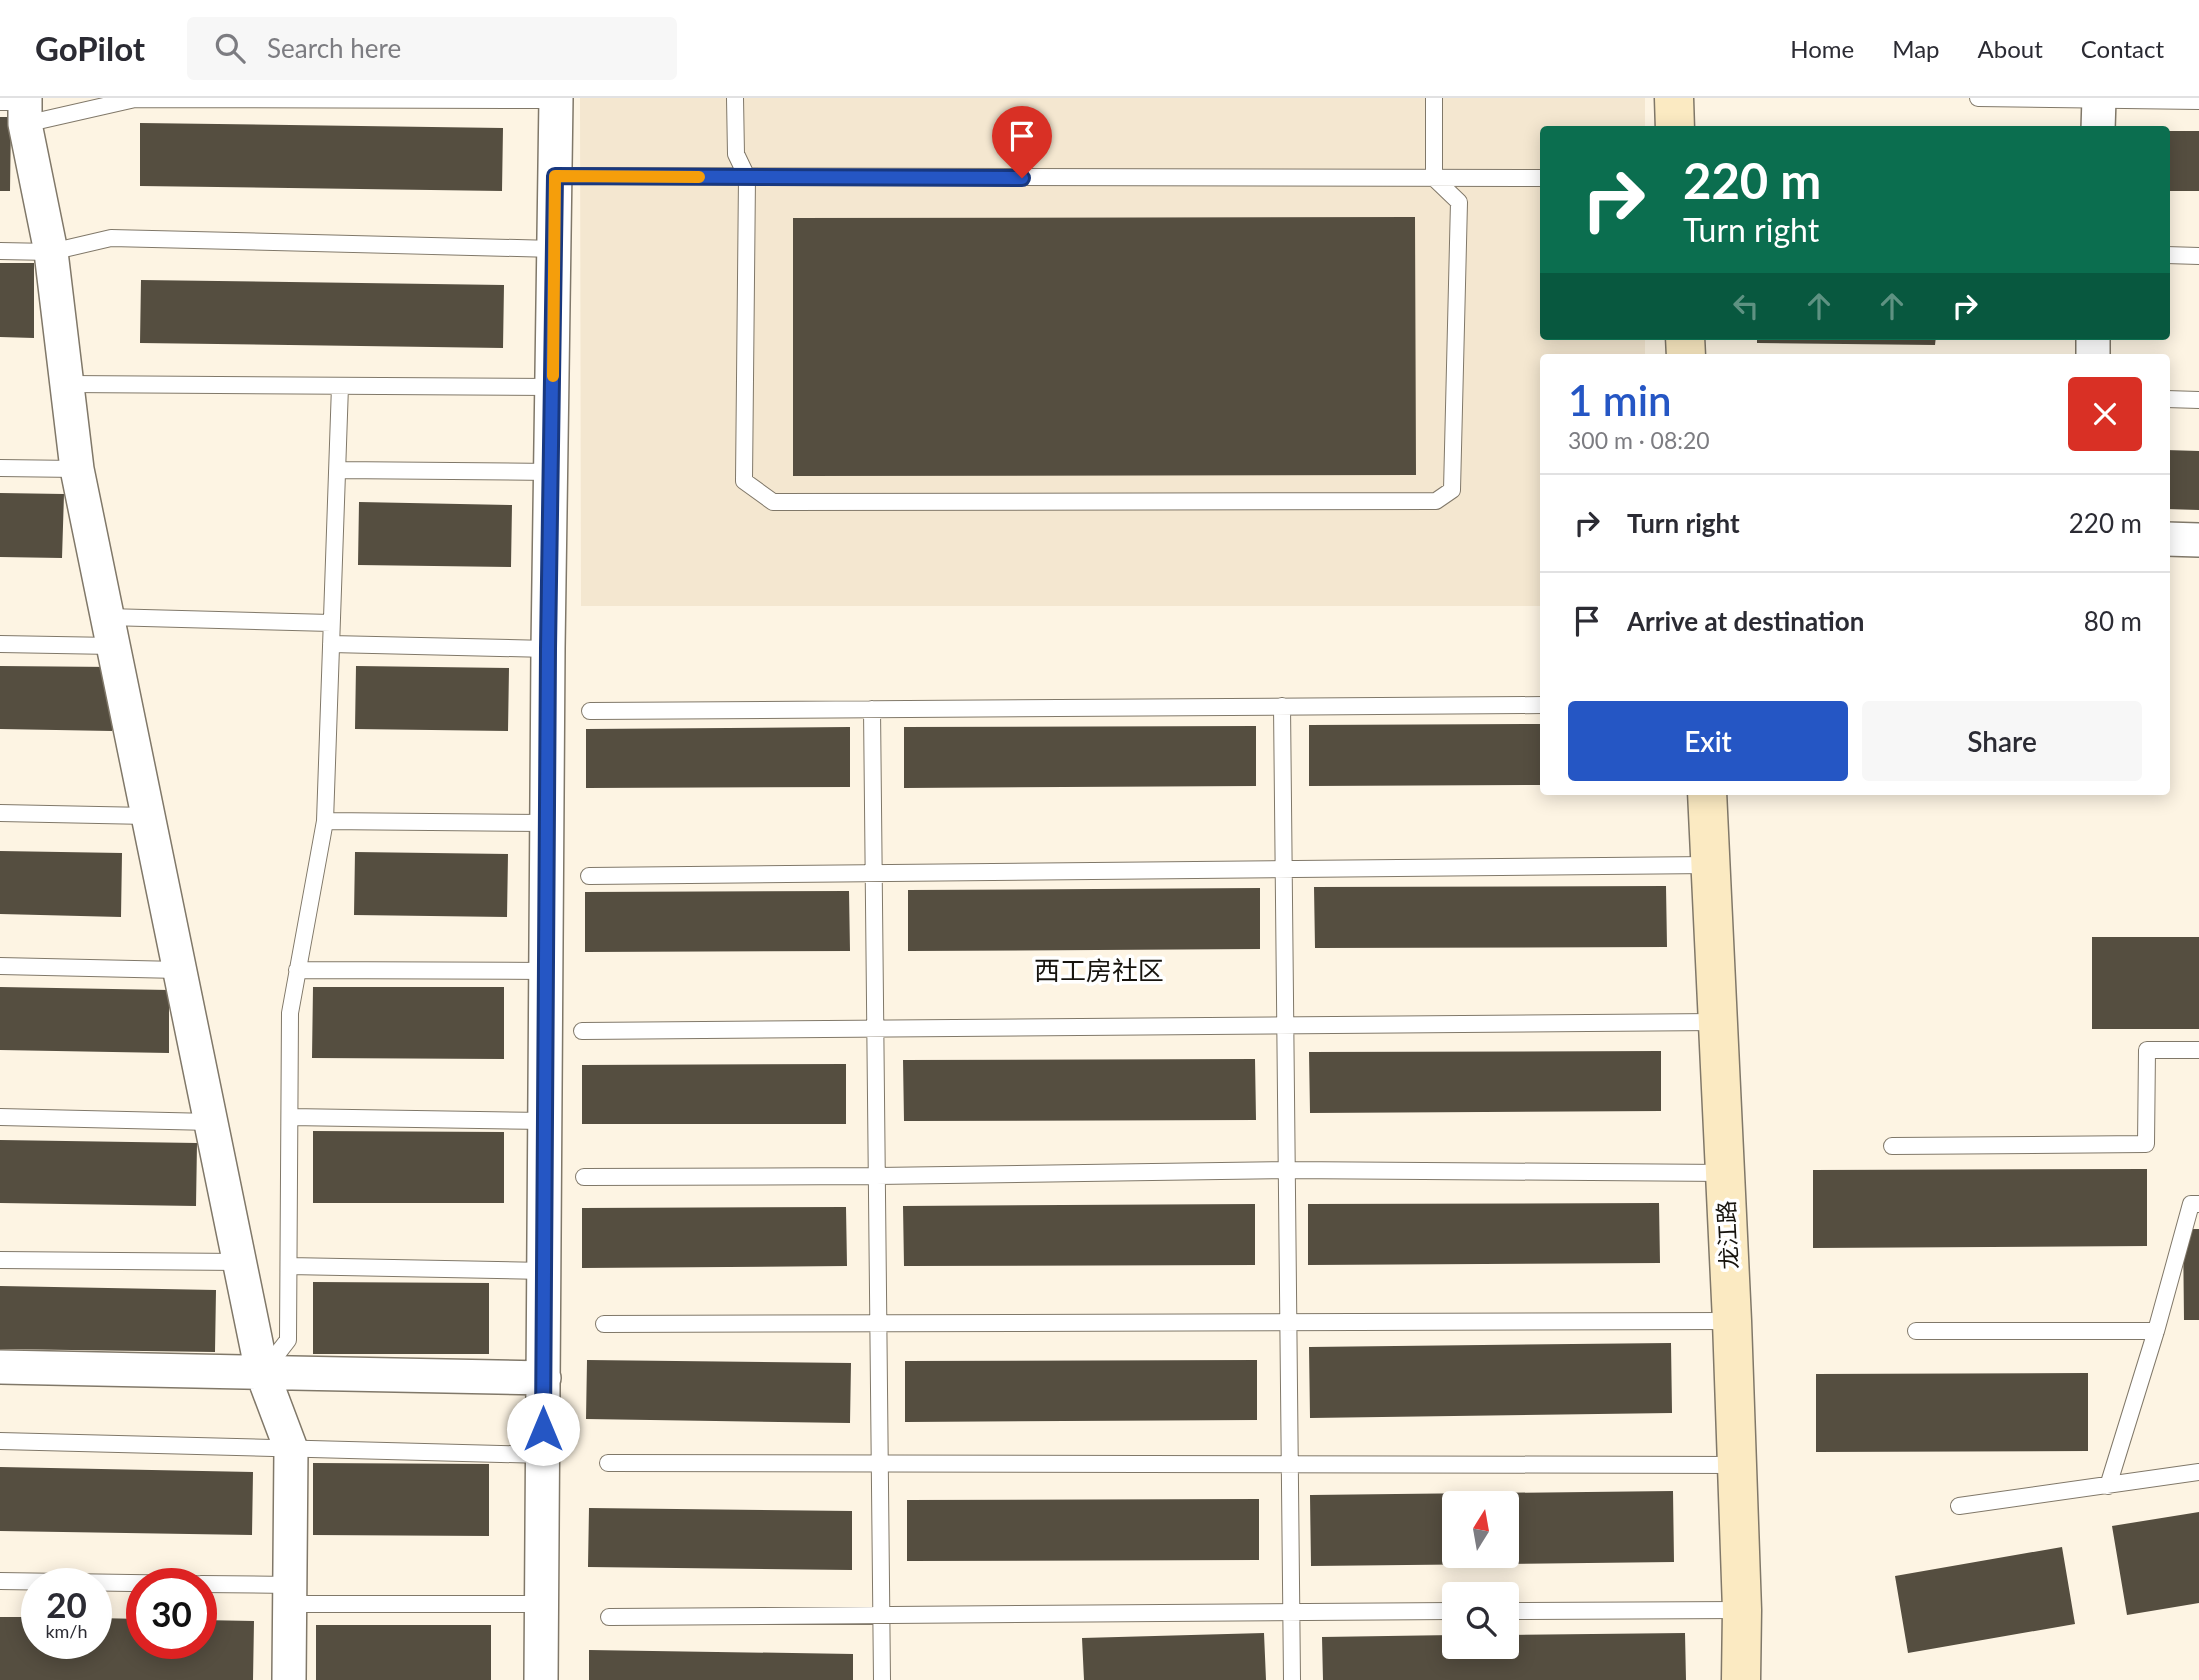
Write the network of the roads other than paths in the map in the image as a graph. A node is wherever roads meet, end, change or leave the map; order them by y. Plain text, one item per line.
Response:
1 (736, 98) edge
2 (1434, 98) edge
3 (1674, 98) edge
4 (1978, 98) edge
5 (556, 99) edge
6 (2199, 102) edge
7 (19, 107) edge
8 (2099, 109) edge
9 (1675, 126) edge
10 (555, 176) junction
11 (747, 177) junction
12 (1434, 178) junction
13 (1540, 178) edge
14 (554, 249) junction
15 (0, 251) edge
16 (51, 252) junction
17 (2170, 255) edge
18 (2199, 256) edge
19 (68, 384) junction
20 (340, 386) junction
21 (553, 387) junction
22 (2170, 399) edge
23 (2199, 400) edge
24 (0, 468) edge
25 (77, 470) junction
26 (337, 470) junction
27 (551, 472) junction
28 (2170, 539) edge
29 (2199, 540) edge
30 (331, 623) junction
31 (110, 632) junction
32 (0, 644) edge
33 (331, 644) junction
34 (548, 649) junction
35 (1540, 705) edge
36 (1282, 706) junction
37 (872, 709) junction
38 (590, 711) dead end
39 (1707, 795) edge
40 (0, 813) edge
41 (148, 816) junction
42 (325, 821) junction
43 (547, 823) junction
44 (1711, 865) junction
45 (1284, 869) junction
46 (874, 873) junction
47 (589, 876) dead end
48 (0, 966) edge
49 (179, 970) junction
50 (297, 970) junction
51 (547, 971) junction
52 (1718, 1022) junction
53 (1285, 1026) junction
54 (876, 1029) junction
55 (582, 1031) dead end
56 (2199, 1050) edge
57 (0, 1117) edge
58 (290, 1117) junction
59 (546, 1121) junction
60 (211, 1122) junction
61 (1892, 1146) dead end
62 (1287, 1170) junction
63 (1726, 1174) junction
64 (877, 1176) junction
65 (584, 1177) dead end
66 (2199, 1204) edge
67 (0, 1260) edge
68 (240, 1262) junction
69 (289, 1266) junction
70 (545, 1271) junction
71 (1732, 1321) junction
72 (1289, 1322) junction
73 (878, 1323) junction
74 (604, 1324) dead end
75 (1916, 1331) dead end
76 (2156, 1331) junction
77 (0, 1367) edge
78 (262, 1372) junction
79 (544, 1378) junction
80 (0, 1441) edge
81 (291, 1449) junction
82 (543, 1455) junction
83 (608, 1463) dead end
84 (880, 1464) junction
85 (1290, 1465) junction
86 (1737, 1465) junction
87 (2199, 1472) edge
88 (2108, 1486) junction
89 (1959, 1506) dead end
90 (0, 1581) edge
91 (126, 1583) edge
92 (217, 1586) edge
93 (290, 1595) junction
94 (542, 1604) junction
95 (1742, 1609) junction
96 (1442, 1611) edge
97 (1519, 1611) edge
98 (1292, 1612) junction
99 (882, 1615) junction
100 (609, 1617) dead end
101 (289, 1680) edge
102 (541, 1680) edge
103 (882, 1680) edge
104 (1292, 1680) edge
105 (1741, 1680) edge

1 - 11 lane
2 - 12 lane
3 - 9 street
4 - 8 lane
5 - 7 lane
5 - 10 street
6 - 8 lane
7 - 16 street
10 - 11 lane
10 - 14 street
11 - 12 lane
11 - 12 lane
12 - 13 lane
14 - 16 lane
14 - 21 street
15 - 16 lane
16 - 19 street
17 - 18 lane
19 - 20 lane
19 - 25 street
20 - 21 lane
20 - 26 lane
21 - 27 street
22 - 23 lane
24 - 25 lane
25 - 31 street
26 - 27 lane
26 - 30 lane
27 - 34 street
28 - 29 street
30 - 31 lane
30 - 33 lane
31 - 32 lane
31 - 41 street
33 - 34 lane
33 - 42 lane
34 - 43 street
35 - 36 lane
36 - 37 lane
36 - 45 lane
37 - 38 lane
37 - 46 lane
39 - 44 street, 龙江路
40 - 41 lane
41 - 49 street
42 - 43 lane
42 - 50 lane
43 - 51 street
44 - 45 lane
44 - 52 street, 龙江路
45 - 46 lane
45 - 53 lane
46 - 47 lane
46 - 54 lane
48 - 49 lane
49 - 60 street
50 - 51 lane
50 - 58 lane
51 - 59 street
52 - 53 lane
52 - 63 street, 龙江路
53 - 54 lane
53 - 62 lane
54 - 55 lane
54 - 64 lane
56 - 61 lane
57 - 60 lane
58 - 59 lane
58 - 69 lane
59 - 70 street
60 - 68 street
62 - 63 lane
62 - 64 lane
62 - 72 lane
63 - 71 street, 龙江路
64 - 65 lane
64 - 73 lane
66 - 76 lane
67 - 68 lane
68 - 78 street
69 - 70 lane
69 - 78 lane
70 - 79 street
71 - 72 lane
71 - 86 street, 龙江路
72 - 73 lane
72 - 85 lane
73 - 74 lane
73 - 84 lane
75 - 76 lane
76 - 88 lane
77 - 78 street
78 - 79 street
78 - 81 street
79 - 82 street
80 - 81 lane
81 - 82 lane
81 - 93 street
82 - 94 street
83 - 84 lane
84 - 85 lane
84 - 99 lane
85 - 86 lane
85 - 98 lane
86 - 95 street, 龙江路
87 - 88 lane
88 - 89 lane
90 - 91 lane
92 - 93 lane
93 - 94 lane
93 - 101 street
94 - 102 street
95 - 97 lane
95 - 105 street, 龙江路
96 - 98 lane
98 - 99 lane
98 - 104 lane
99 - 100 lane
99 - 103 lane

